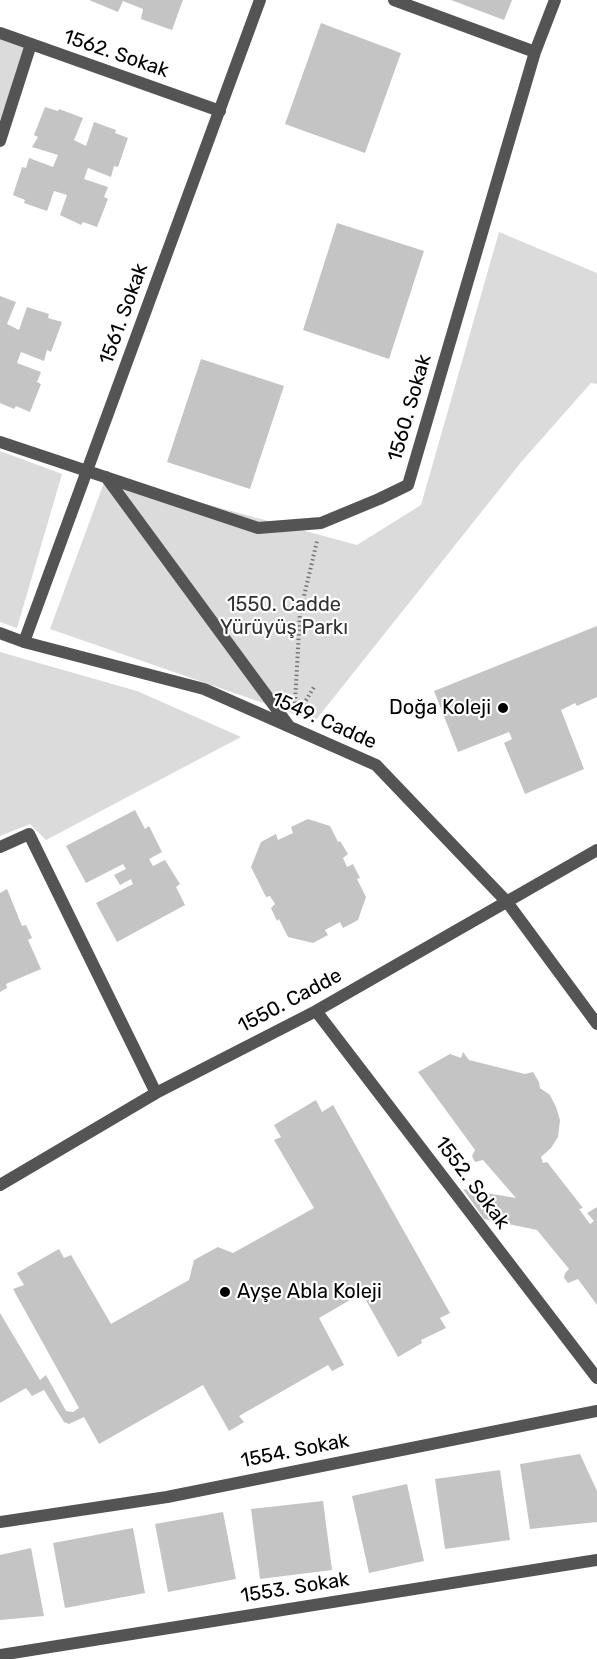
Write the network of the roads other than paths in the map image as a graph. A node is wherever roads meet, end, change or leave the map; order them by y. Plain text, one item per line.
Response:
1 (260, 0) edge
2 (394, 0) edge
3 (555, 0) edge
4 (0, 33) edge
5 (31, 45) junction
6 (535, 52) junction
7 (220, 111) junction
8 (0, 141) edge
9 (0, 442) edge
10 (87, 471) junction
11 (106, 477) junction
12 (0, 633) edge
13 (24, 642) junction
14 (292, 724) junction
15 (0, 847) edge
16 (597, 850) edge
17 (507, 902) junction
18 (316, 1011) junction
19 (597, 1024) edge
20 (156, 1094) junction
21 (0, 1185) edge
22 (597, 1378) edge
23 (597, 1411) edge
24 (0, 1522) edge
25 (597, 1560) edge
26 (0, 1654) edge

1 - 7 street, 1561. Sokak
2 - 6 street
3 - 6 street, 1560. Sokak
4 - 5 street, 1562. Sokak
5 - 7 street, 1562. Sokak
5 - 8 street
6 - 11 street, 1560. Sokak
7 - 10 street, 1561. Sokak
9 - 10 street, 1560. Sokak
10 - 11 street, 1560. Sokak
10 - 13 street, 1561. Sokak
11 - 14 street
12 - 13 street, 1549. Cadde
13 - 14 street, 1549. Cadde
14 - 17 street, 1549. Cadde
15 - 20 street
16 - 17 street, 1550. Cadde
17 - 18 street, 1550. Cadde
17 - 19 street, 1549. Cadde
18 - 20 street, 1550. Cadde
18 - 22 street, 1552. Sokak
20 - 21 street, 1550. Cadde
23 - 24 street, 1554. Sokak
25 - 26 street, 1553. Sokak

